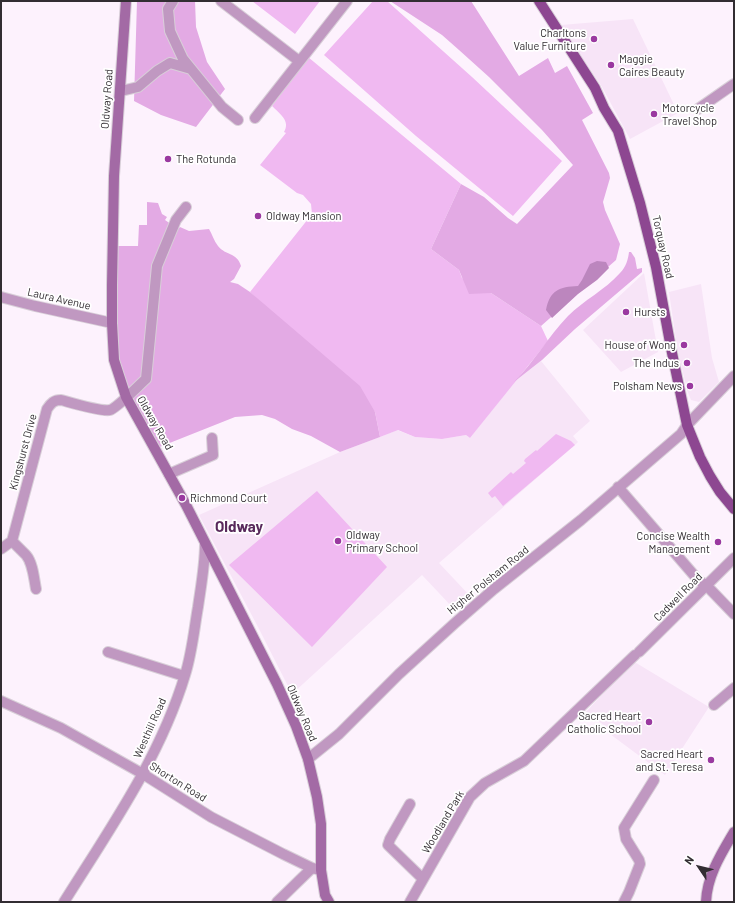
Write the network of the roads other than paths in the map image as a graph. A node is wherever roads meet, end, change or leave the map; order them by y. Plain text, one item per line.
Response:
1 (126, 1) edge
2 (172, 1) edge
3 (221, 1) edge
4 (347, 1) edge
5 (539, 1) edge
6 (299, 61) junction
7 (191, 69) junction
8 (734, 84) edge
9 (121, 91) junction
10 (698, 110) dead end
11 (255, 118) dead end
12 (238, 120) dead end
13 (186, 207) dead end
14 (1, 297) edge
15 (112, 323) junction
16 (734, 376) edge
17 (126, 397) junction
18 (687, 425) junction
19 (212, 438) dead end
20 (169, 474) junction
21 (618, 487) junction
22 (734, 509) edge
23 (12, 541) junction
24 (205, 544) junction
25 (1, 549) edge
26 (734, 558) edge
27 (706, 585) junction
28 (36, 589) dead end
29 (734, 614) edge
30 (108, 652) dead end
31 (637, 654) joint
32 (184, 676) junction
33 (734, 688) edge
34 (1, 701) edge
35 (714, 705) dead end
36 (308, 760) junction
37 (143, 774) junction
38 (654, 780) dead end
39 (410, 804) dead end
40 (734, 832) edge
41 (317, 869) junction
42 (423, 878) junction
43 (64, 902) edge
44 (277, 902) edge
45 (329, 902) edge
46 (410, 902) edge
47 (624, 902) edge
48 (706, 902) edge

1 - 9 street, Oldway Road
2 - 7 street
3 - 6 street
4 - 6 street
5 - 18 main road, Torquay Road
6 - 11 street
7 - 9 street
7 - 12 street
8 - 10 street
9 - 15 street, Oldway Road
13 - 17 street
14 - 15 street, Laura Avenue
15 - 17 street, Oldway Road
16 - 18 street, Higher Polsham Road
17 - 20 street, Oldway Road
17 - 23 street, Kingshurst Drive
18 - 21 street, Higher Polsham Road
18 - 22 main road, Torquay Road
19 - 20 street
20 - 24 street, Oldway Road
21 - 27 street
21 - 36 street, Higher Polsham Road
23 - 25 street
23 - 28 street
24 - 32 street, Westhill Road
24 - 36 street, Oldway Road
26 - 27 street, Cadwell Road
27 - 29 street
27 - 31 street, Cadwell Road
30 - 32 street
31 - 42 street, Woodland Park
32 - 37 street, Westhill Road
33 - 35 street
34 - 37 street, Shorton Road
36 - 41 street, Oldway Road
37 - 41 street, Shorton Road
37 - 43 street, Westhill Road
38 - 47 street
39 - 42 street
40 - 48 street
41 - 44 street
41 - 45 street, Oldway Road
42 - 46 street, Woodland Park

